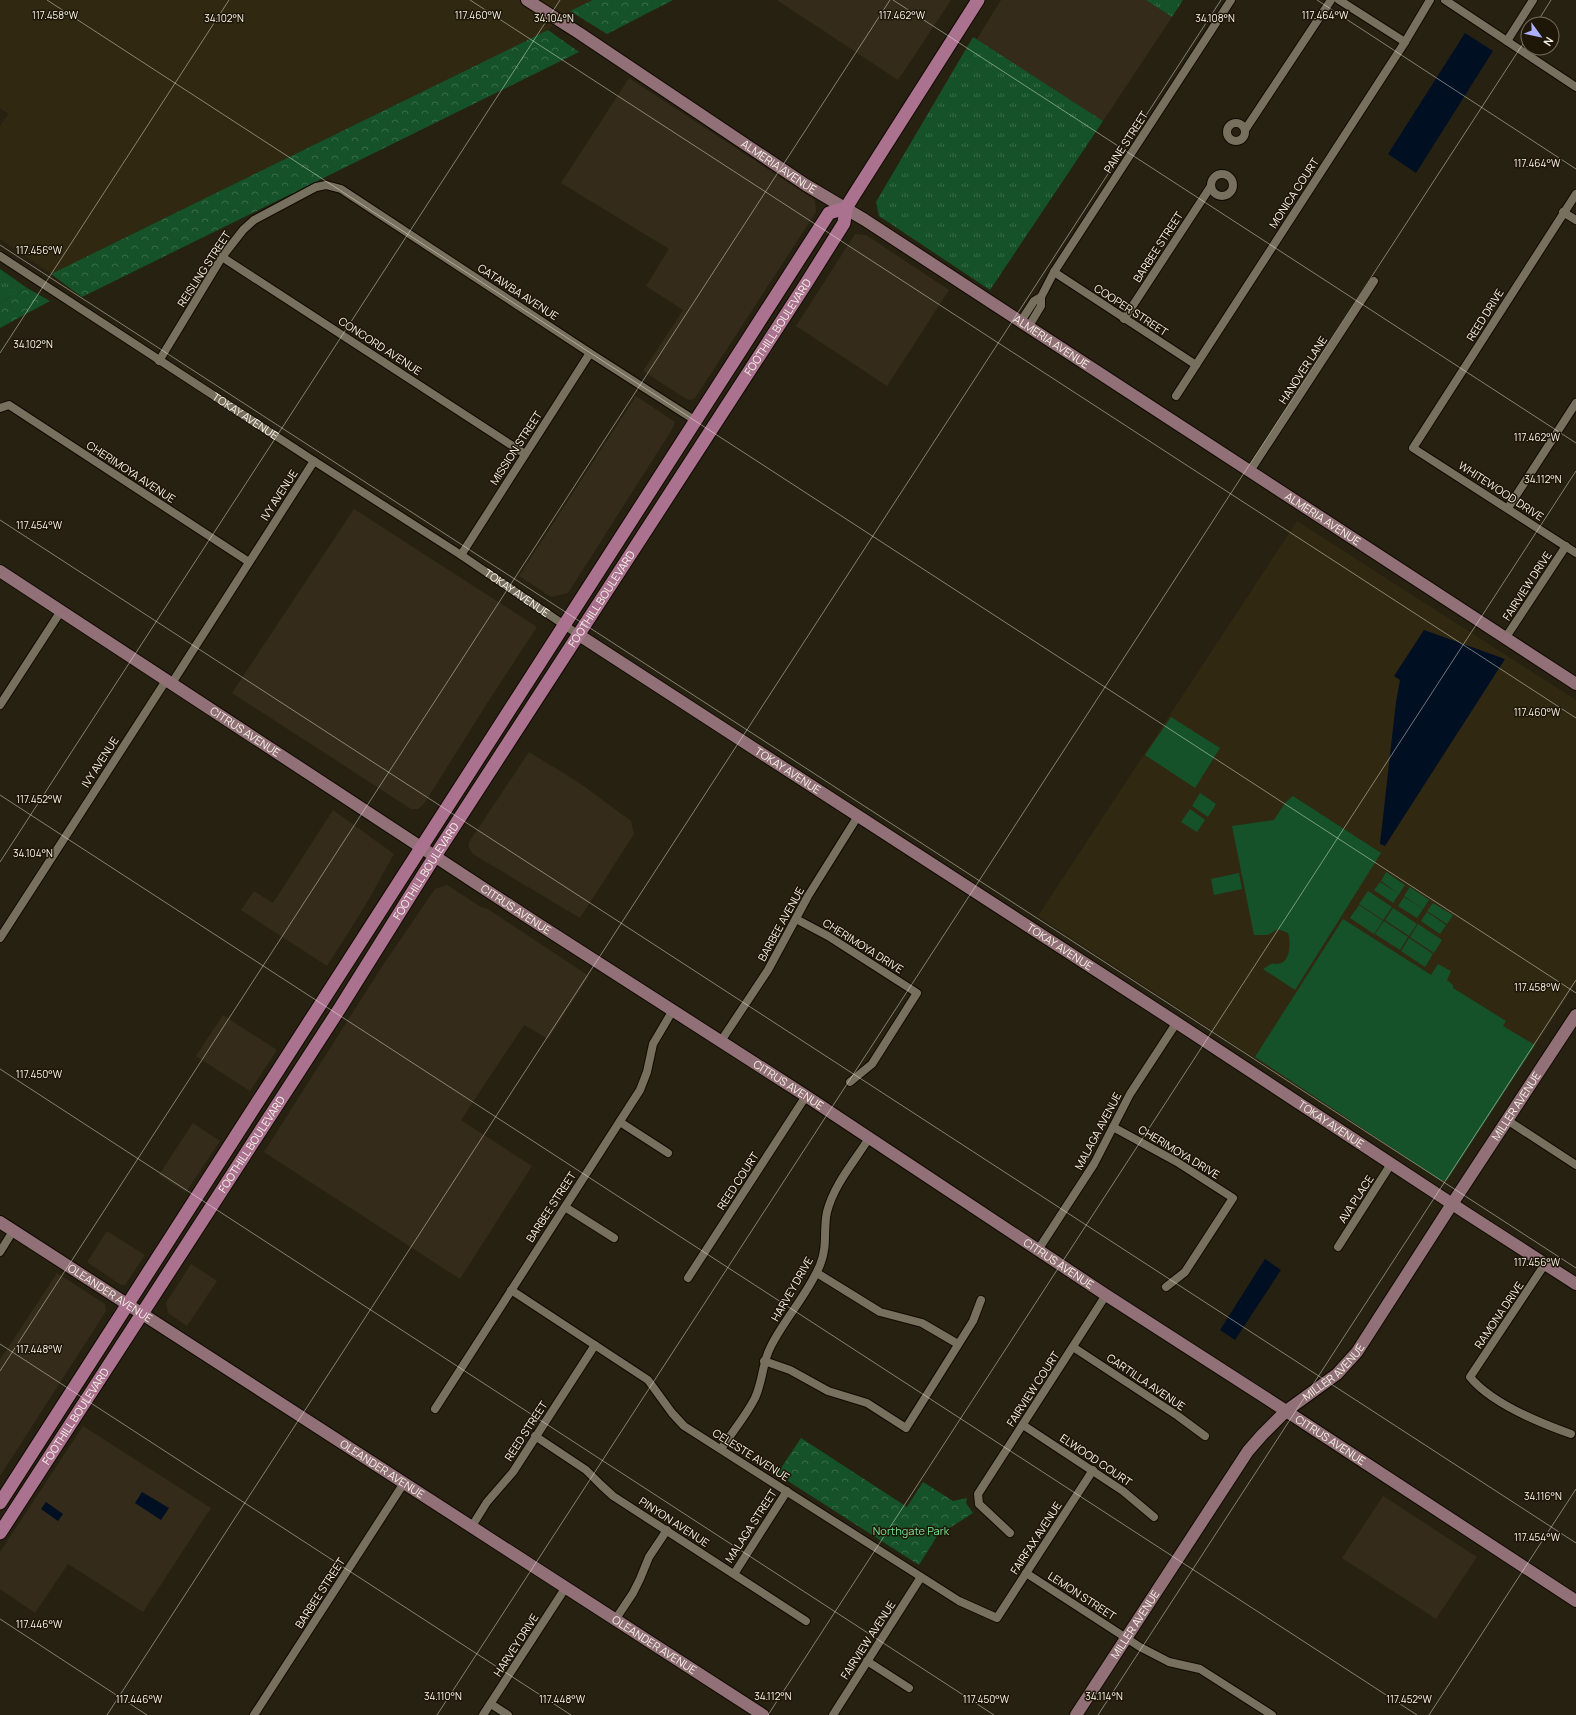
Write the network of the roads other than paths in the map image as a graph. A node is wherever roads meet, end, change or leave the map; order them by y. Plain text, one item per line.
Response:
1 (527, 0) edge
2 (978, 0) edge
3 (1231, 0) edge
4 (1330, 0) edge
5 (1339, 0) edge
6 (1430, 0) edge
7 (1445, 0) edge
8 (1533, 0) edge
9 (1507, 41) junction
10 (1405, 42) junction
11 (1576, 87) edge
12 (1245, 130) dead end
13 (326, 185) joint
14 (1210, 186) dead end
15 (1576, 194) edge
16 (846, 208) junction
17 (1563, 212) junction
18 (1576, 220) edge
19 (0, 256) edge
20 (222, 257) junction
21 (1054, 272) junction
22 (1374, 281) dead end
23 (1124, 319) junction
24 (1025, 324) junction
25 (590, 353) junction
26 (159, 361) junction
27 (1196, 365) junction
28 (1176, 396) dead end
29 (1576, 403) edge
30 (0, 408) edge
31 (696, 421) junction
32 (1413, 448) joint
33 (525, 454) junction
34 (314, 461) junction
35 (1250, 471) junction
36 (1508, 508) junction
37 (1566, 546) junction
38 (1576, 553) edge
39 (461, 555) junction
40 (249, 562) junction
41 (0, 571) edge
42 (61, 611) junction
43 (565, 625) junction
44 (579, 635) junction
45 (1506, 637) junction
46 (169, 681) junction
47 (1576, 684) edge
48 (0, 705) edge
49 (858, 816) junction
50 (422, 848) junction
51 (435, 856) junction
52 (796, 919) junction
53 (0, 938) edge
54 (673, 1010) junction
55 (1576, 1015) edge
56 (1177, 1022) junction
57 (307, 1027) junction
58 (721, 1041) junction
59 (850, 1082) dead end
60 (806, 1096) junction
61 (276, 1107) junction
62 (1507, 1120) junction
63 (620, 1122) junction
64 (1113, 1127) junction
65 (869, 1138) junction
66 (668, 1153) dead end
67 (1391, 1164) junction
68 (1576, 1165) edge
69 (1452, 1204) junction
70 (565, 1206) junction
71 (0, 1222) edge
72 (13, 1231) junction
73 (614, 1238) dead end
74 (1338, 1247) dead end
75 (1038, 1250) junction
76 (0, 1252) edge
77 (1545, 1264) junction
78 (817, 1273) junction
79 (688, 1278) dead end
80 (1576, 1284) edge
81 (1166, 1287) dead end
82 (511, 1290) junction
83 (1106, 1295) junction
84 (981, 1300) dead end
85 (128, 1305) junction
86 (142, 1314) junction
87 (958, 1344) junction
88 (595, 1345) junction
89 (1073, 1347) junction
90 (764, 1361) junction
91 (435, 1409) dead end
92 (1286, 1411) junction
93 (1023, 1425) junction
94 (1571, 1434) dead end
95 (535, 1436) junction
96 (1205, 1436) dead end
97 (721, 1449) junction
98 (1093, 1470) junction
99 (404, 1483) junction
100 (787, 1491) junction
101 (0, 1503) edge
102 (1154, 1517) dead end
103 (472, 1526) junction
104 (667, 1530) junction
105 (0, 1533) edge
106 (1010, 1533) dead end
107 (1026, 1573) junction
108 (734, 1574) junction
109 (921, 1577) junction
110 (566, 1587) junction
111 (1576, 1601) edge
112 (996, 1618) joint
113 (616, 1620) junction
114 (806, 1621) dead end
115 (1126, 1638) junction
116 (867, 1661) junction
117 (909, 1688) dead end
118 (491, 1704) junction
119 (254, 1715) edge
120 (484, 1715) edge
121 (508, 1715) edge
122 (764, 1715) edge
123 (833, 1715) edge
124 (1076, 1715) edge
125 (1272, 1715) edge

1 - 16 street, ALMERIA AVENUE
2 - 16 main road, FOOTHILL BOULEVARD
3 - 21 street, PAINE STREET
4 - 12 street
5 - 10 street
6 - 10 street, MONICA COURT
7 - 9 street
8 - 9 street
9 - 11 street
10 - 27 street, MONICA COURT
13 - 20 street, REISLING STREET
13 - 25 street, CATAWBA AVENUE
14 - 23 street, BARBEE STREET
15 - 17 street, REED DRIVE
16 - 24 street, ALMERIA AVENUE
16 - 31 main road, FOOTHILL BOULEVARD
16 - 44 main road, FOOTHILL BOULEVARD
17 - 18 street
17 - 32 street, REED DRIVE
19 - 26 street, TOKAY AVENUE
20 - 26 street, REISLING STREET
20 - 33 street, CONCORD AVENUE
21 - 23 street, COOPER STREET
21 - 24 street, PAINE STREET
22 - 35 street, HANOVER LANE
23 - 27 street, COOPER STREET
24 - 35 street, ALMERIA AVENUE
25 - 31 street, CATAWBA AVENUE
25 - 33 street, MISSION STREET
26 - 34 street, TOKAY AVENUE
27 - 28 street, MONICA COURT
29 - 36 street
30 - 40 street, CHERIMOYA AVENUE
31 - 43 main road, FOOTHILL BOULEVARD
32 - 36 street, WHITEWOOD DRIVE
33 - 39 street, MISSION STREET
34 - 39 street, TOKAY AVENUE
34 - 40 street, IVY AVENUE
35 - 45 street, ALMERIA AVENUE
36 - 37 street, WHITEWOOD DRIVE
37 - 38 street, WHITEWOOD DRIVE
37 - 45 street, FAIRVIEW DRIVE
39 - 43 street, TOKAY AVENUE
40 - 46 street, IVY AVENUE
41 - 42 street, CITRUS AVENUE
42 - 46 street, CITRUS AVENUE
42 - 48 street
43 - 44 street, TOKAY AVENUE
43 - 50 main road, FOOTHILL BOULEVARD
44 - 49 street, TOKAY AVENUE
44 - 51 main road, FOOTHILL BOULEVARD
45 - 47 street, ALMERIA AVENUE
46 - 50 street, CITRUS AVENUE
46 - 53 street, IVY AVENUE
49 - 52 street, BARBEE AVENUE
49 - 56 street, TOKAY AVENUE
50 - 51 street, CITRUS AVENUE
50 - 57 main road, FOOTHILL BOULEVARD
51 - 54 street, CITRUS AVENUE
51 - 61 main road, FOOTHILL BOULEVARD
52 - 58 street, BARBEE AVENUE
52 - 59 street, CHERIMOYA DRIVE
54 - 58 street, CITRUS AVENUE
54 - 63 street, BARBEE STREET
55 - 62 street, MILLER AVENUE
56 - 64 street, MALAGA AVENUE
56 - 67 street, TOKAY AVENUE
57 - 61 main road
57 - 85 main road, FOOTHILL BOULEVARD
58 - 60 street, CITRUS AVENUE
60 - 65 street, CITRUS AVENUE
60 - 79 street, REED COURT
61 - 86 main road, FOOTHILL BOULEVARD
62 - 68 street
62 - 69 street, MILLER AVENUE
63 - 66 street
63 - 70 street, BARBEE STREET
64 - 75 street, MALAGA AVENUE
64 - 81 street, CHERIMOYA DRIVE
65 - 75 street, CITRUS AVENUE
65 - 78 street, HARVEY DRIVE
67 - 69 street, TOKAY AVENUE
67 - 74 street, AVA PLACE
69 - 77 street, TOKAY AVENUE
69 - 92 street, MILLER AVENUE
70 - 73 street
70 - 82 street, BARBEE STREET
71 - 72 street, OLEANDER AVENUE
72 - 76 street
72 - 85 street, OLEANDER AVENUE
75 - 83 street, CITRUS AVENUE
77 - 80 street, TOKAY AVENUE
77 - 94 street, RAMONA DRIVE
78 - 87 street
78 - 90 street, HARVEY DRIVE
82 - 88 street, CELESTE AVENUE
82 - 91 street, BARBEE STREET
83 - 89 street, FAIRVIEW COURT
83 - 92 street, CITRUS AVENUE
84 - 87 street
85 - 86 street, OLEANDER AVENUE
85 - 101 main road, FOOTHILL BOULEVARD
86 - 99 street, OLEANDER AVENUE
86 - 105 main road, FOOTHILL BOULEVARD
87 - 90 street
88 - 95 street, REED STREET
88 - 97 street, CELESTE AVENUE
89 - 93 street, FAIRVIEW COURT
89 - 96 street, CARTILLA AVENUE
90 - 97 street, HARVEY DRIVE
92 - 111 street, CITRUS AVENUE
92 - 115 street, MILLER AVENUE
93 - 98 street, ELWOOD COURT
93 - 106 street, FAIRVIEW COURT
95 - 103 street, REED STREET
95 - 104 street, PINYON AVENUE
97 - 100 street, CELESTE AVENUE
98 - 102 street, ELWOOD COURT
98 - 107 street, FAIRFAX AVENUE
99 - 103 street, OLEANDER AVENUE
99 - 119 street, BARBEE STREET
100 - 108 street, MALAGA STREET
100 - 109 street, CELESTE AVENUE
103 - 110 street, OLEANDER AVENUE
104 - 108 street, PINYON AVENUE
104 - 113 street
107 - 112 street, FAIRFAX AVENUE
107 - 115 street, LEMON STREET
108 - 114 street, PINYON AVENUE
109 - 112 street, CELESTE AVENUE
109 - 116 street, FAIRVIEW AVENUE
110 - 113 street, OLEANDER AVENUE
110 - 118 street, HARVEY DRIVE
113 - 122 street, OLEANDER AVENUE
115 - 124 street, MILLER AVENUE
115 - 125 street, LEMON STREET
116 - 117 street
116 - 123 street, FAIRVIEW AVENUE
118 - 120 street, HARVEY DRIVE
118 - 121 street

